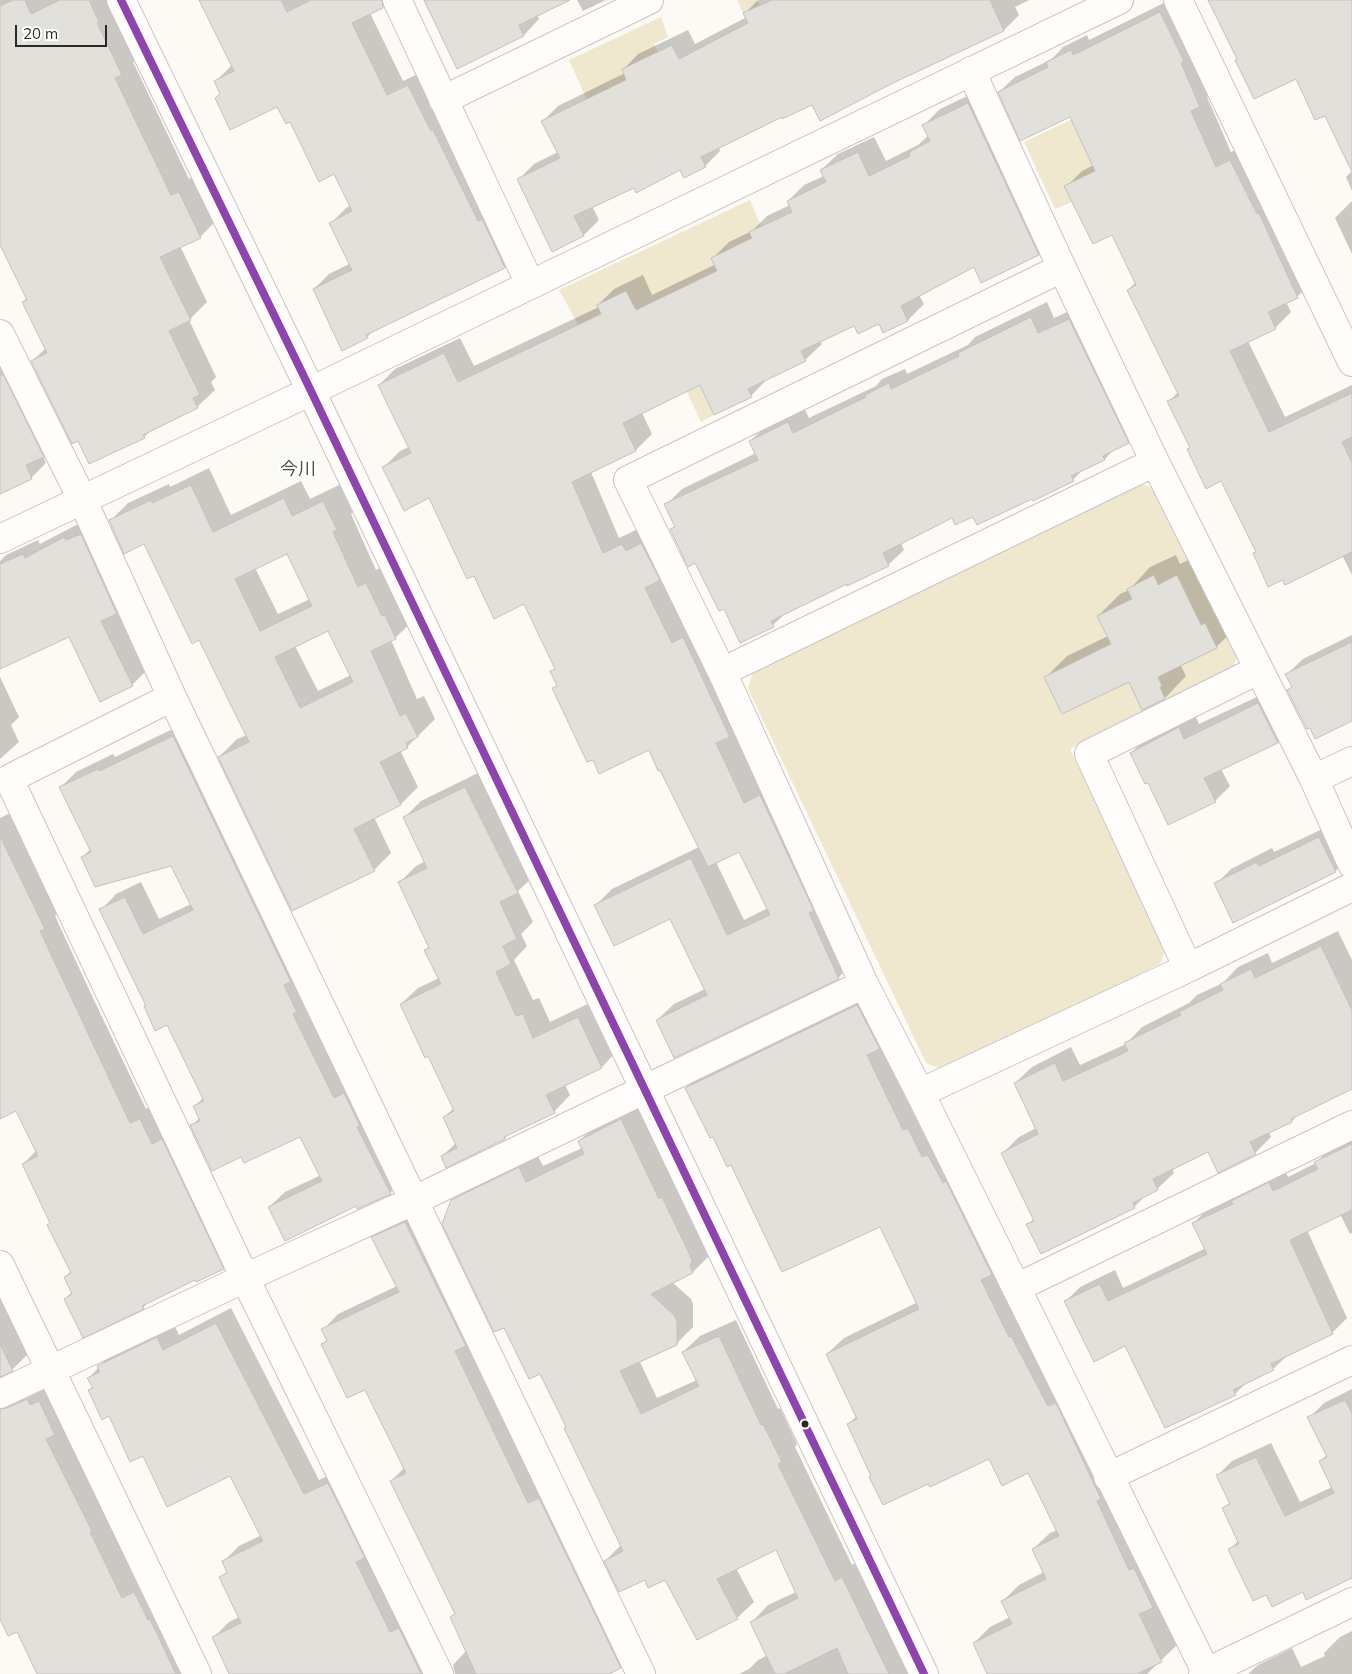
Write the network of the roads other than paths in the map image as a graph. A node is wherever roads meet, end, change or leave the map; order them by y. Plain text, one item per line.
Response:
1 (121, 0) edge
2 (397, 0) edge
3 (649, 0) edge
4 (1119, 0) edge
5 (1178, 0) edge
6 (971, 71) junction
7 (443, 100) junction
8 (1062, 268) junction
9 (530, 284) junction
10 (0, 334) edge
11 (1352, 362) edge
12 (311, 391) junction
13 (1155, 462) junction
14 (82, 500) junction
15 (0, 539) edge
16 (1258, 670) junction
17 (722, 672) junction
18 (172, 697) junction
19 (1352, 761) edge
20 (1314, 779) junction
21 (1352, 864) edge
22 (1352, 887) edge
23 (1188, 968) junction
24 (864, 984) junction
25 (645, 1088) junction
26 (920, 1093) junction
27 (1352, 1125) edge
28 (415, 1200) junction
29 (0, 1266) edge
30 (245, 1278) junction
31 (1016, 1288) junction
32 (1352, 1360) edge
33 (50, 1370) junction
34 (0, 1394) edge
35 (1108, 1477) junction
36 (1352, 1602) edge
37 (1205, 1673) edge
38 (197, 1674) edge
39 (439, 1674) edge
40 (641, 1674) edge
41 (924, 1674) edge

1 - 12 street
2 - 7 street
3 - 7 street
4 - 6 street
5 - 11 street
6 - 8 street
6 - 9 street
7 - 9 street
8 - 13 street
8 - 17 street
9 - 12 street
10 - 14 street
12 - 14 street
12 - 25 street
13 - 16 street
13 - 17 street
14 - 15 street
14 - 18 street
16 - 20 street
16 - 23 street
17 - 24 street
18 - 28 street
18 - 30 street
19 - 20 street
20 - 21 street
22 - 23 street
23 - 26 street
24 - 25 street
24 - 26 street
25 - 28 street
25 - 41 street
26 - 31 street
27 - 31 street
28 - 30 street
28 - 40 street
29 - 33 street
30 - 33 street
30 - 39 street
31 - 35 street
32 - 35 street
33 - 34 street
33 - 38 street
35 - 37 street
36 - 37 street

